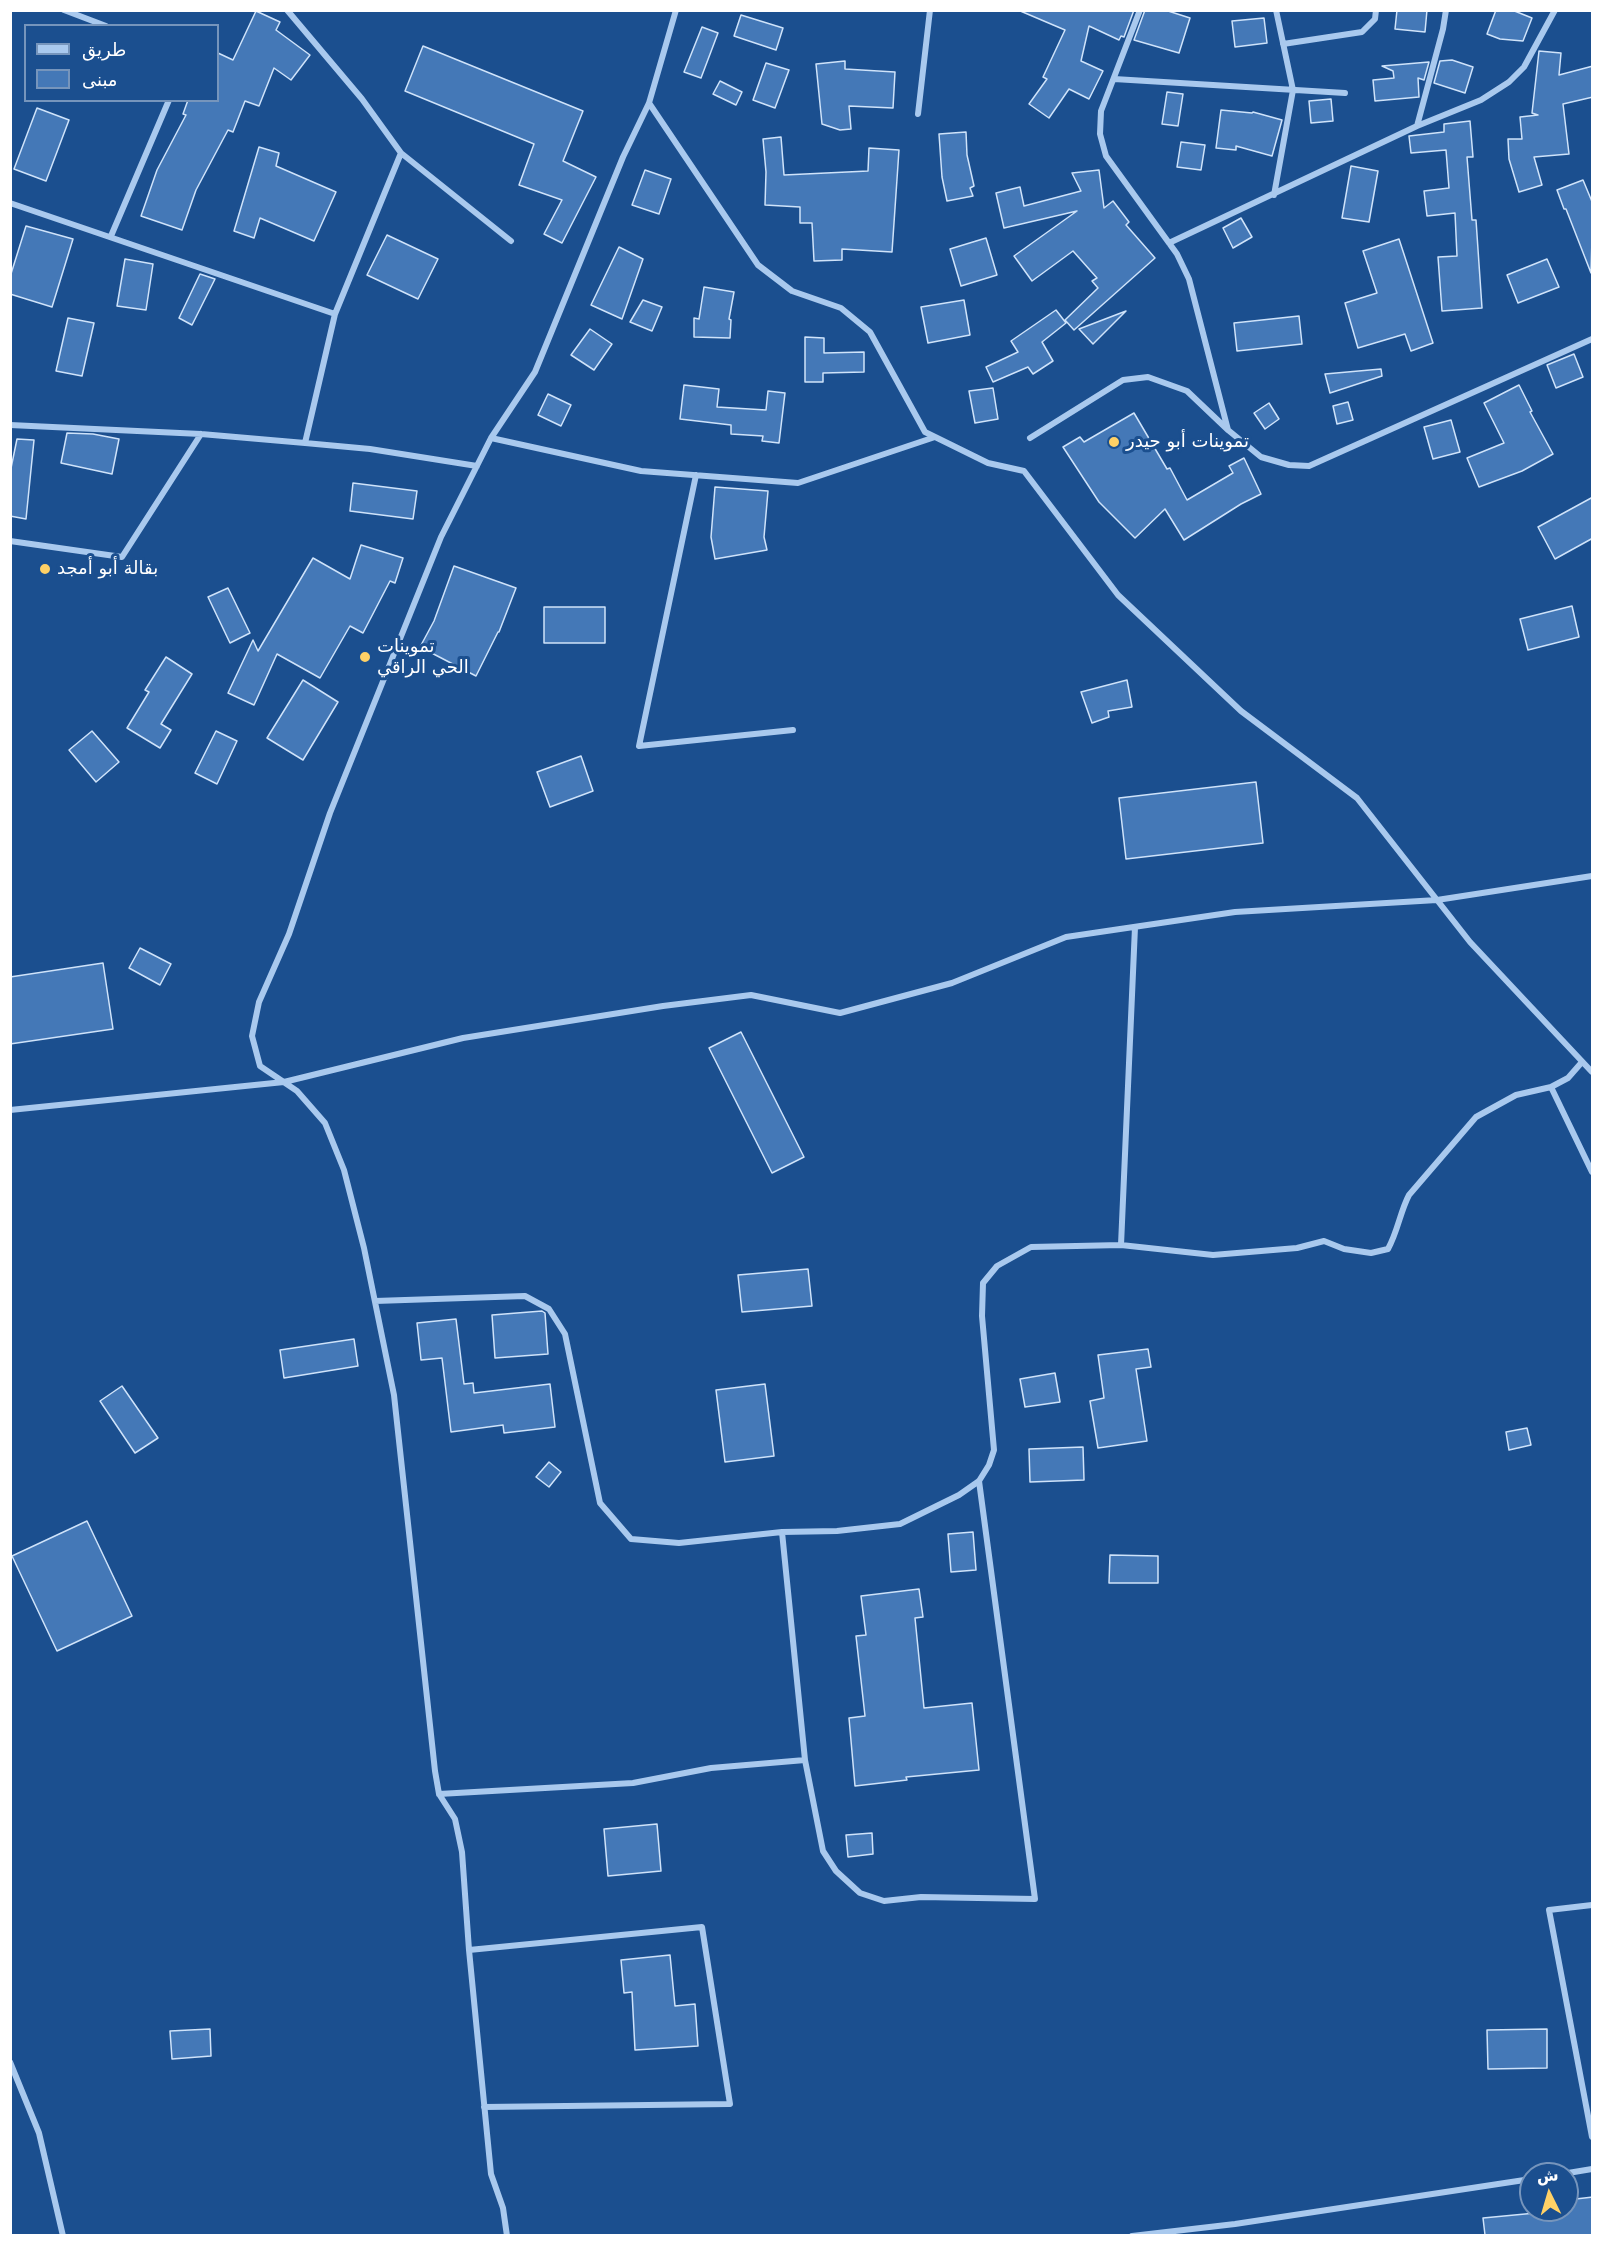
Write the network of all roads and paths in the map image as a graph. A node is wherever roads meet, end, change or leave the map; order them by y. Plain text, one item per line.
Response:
1 (64, 10) edge
2 (287, 10) edge
3 (676, 10) edge
4 (930, 10) edge
5 (1140, 10) edge
6 (1276, 10) edge
7 (1376, 10) edge
8 (1446, 10) edge
9 (1555, 10) edge
10 (101, 24) edge
11 (1283, 44) junction
12 (1114, 79) junction
13 (1293, 90) junction
14 (1345, 93) dead end
15 (168, 102) edge
16 (649, 103) junction
17 (918, 114) dead end
18 (1417, 126) junction
19 (401, 153) junction
20 (1274, 195) junction
21 (10, 203) edge
22 (111, 236) junction
23 (511, 241) dead end
24 (1169, 243) junction
25 (335, 314) junction
26 (1593, 339) edge
27 (10, 424) edge
28 (1228, 430) junction
29 (201, 434) junction
30 (935, 437) junction
31 (491, 438) junction
32 (1030, 438) dead end
33 (305, 443) junction
34 (477, 466) junction
35 (696, 475) junction
36 (10, 541) edge
37 (793, 730) dead end
38 (1593, 876) edge
39 (1437, 900) junction
40 (1136, 927) junction
41 (1582, 1062) junction
42 (1593, 1072) edge
43 (284, 1082) junction
44 (1551, 1087) junction
45 (10, 1110) edge
46 (1593, 1172) edge
47 (1121, 1245) junction
48 (375, 1301) junction
49 (979, 1480) junction
50 (782, 1532) junction
51 (805, 1760) junction
52 (439, 1794) junction
53 (1593, 1905) edge
54 (469, 1950) junction
55 (10, 2062) edge
56 (484, 2107) junction
57 (1593, 2138) edge
58 (1519, 2181) edge
59 (63, 2235) edge
60 (507, 2235) edge
61 (1132, 2235) edge

1 - 10 street
2 - 19 street
3 - 16 street
4 - 17 street
5 - 12 street
6 - 11 street
7 - 11 street
8 - 18 street
9 - 18 street
11 - 13 street
12 - 13 street
12 - 24 street
13 - 14 street
13 - 20 street
15 - 22 street
16 - 30 street
16 - 31 street
18 - 20 street
19 - 23 street
19 - 25 street
20 - 24 street
21 - 22 street
22 - 25 street
24 - 28 street
25 - 33 street
26 - 28 street
27 - 29 street
28 - 32 street
29 - 33 street
29 - 36 street
30 - 35 street
30 - 39 street
31 - 34 street
31 - 35 street
33 - 34 street
34 - 43 street
35 - 37 street
38 - 39 street
39 - 40 street
39 - 41 street
40 - 43 street
40 - 47 street
41 - 42 street
41 - 44 street
43 - 45 street
43 - 48 street
44 - 46 street
44 - 47 street
47 - 49 street
48 - 50 street
48 - 52 street
49 - 50 street
49 - 51 street
50 - 51 street
51 - 52 street
52 - 54 street
53 - 57 street
54 - 56 street
54 - 56 street
55 - 59 street
56 - 60 street
58 - 61 street

